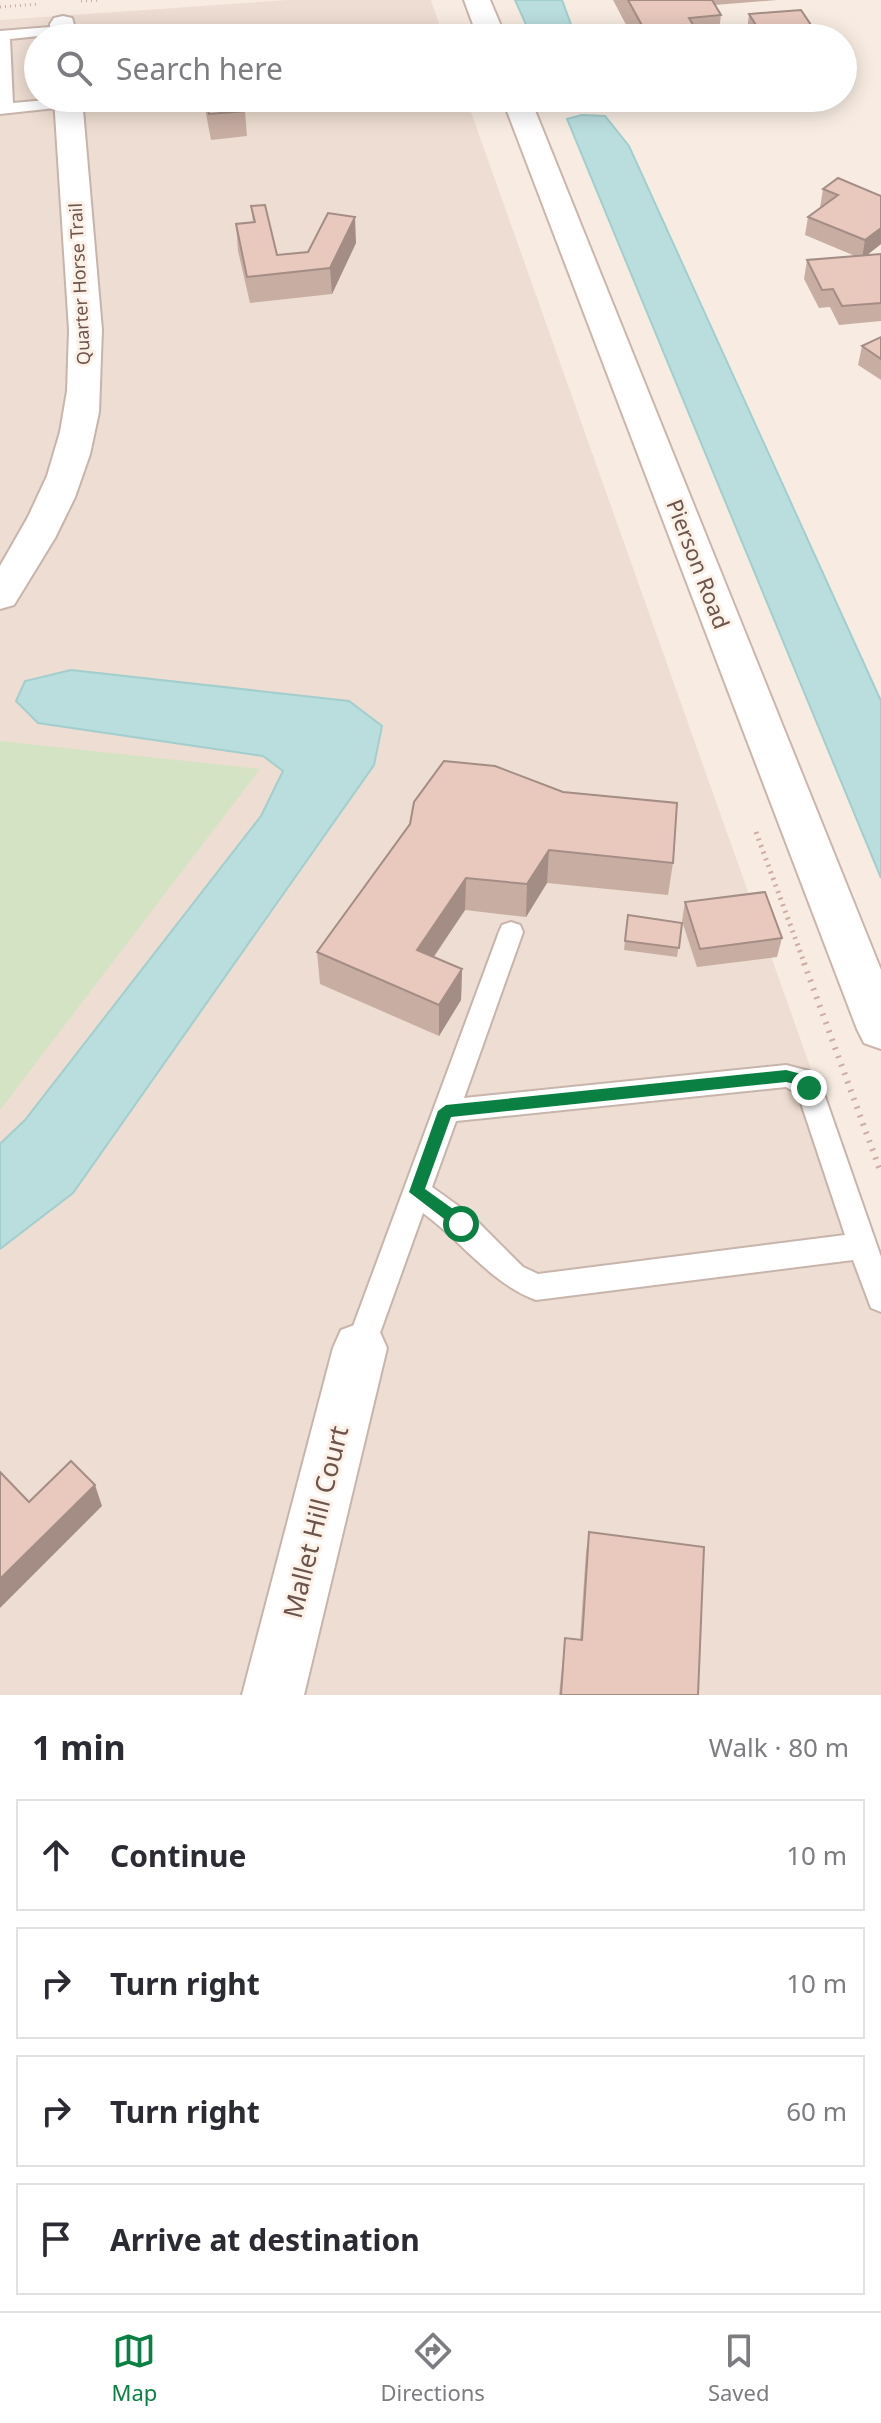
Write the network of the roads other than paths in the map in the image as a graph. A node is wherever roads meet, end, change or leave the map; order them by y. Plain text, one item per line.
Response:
1 (477, 0) edge
2 (486, 24) edge
3 (24, 34) edge
4 (2, 35) edge
5 (24, 106) edge
6 (2, 109) edge
7 (70, 112) edge
8 (521, 112) edge
9 (0, 596) edge
10 (511, 932) dead end
11 (881, 1029) edge
12 (446, 1111) junction
13 (417, 1192) junction
14 (862, 1246) junction
15 (881, 1299) edge
16 (360, 1348) joint
17 (273, 1695) edge

1 - 2 street
3 - 4 lane
4 - 6 lane
5 - 6 lane
7 - 9 street, Quarter Horse Trail
8 - 11 street, Pierson Road
10 - 12 lane
12 - 13 lane
12 - 14 lane
13 - 14 lane
13 - 16 lane
14 - 15 lane
16 - 17 street, Mallet Hill Court

